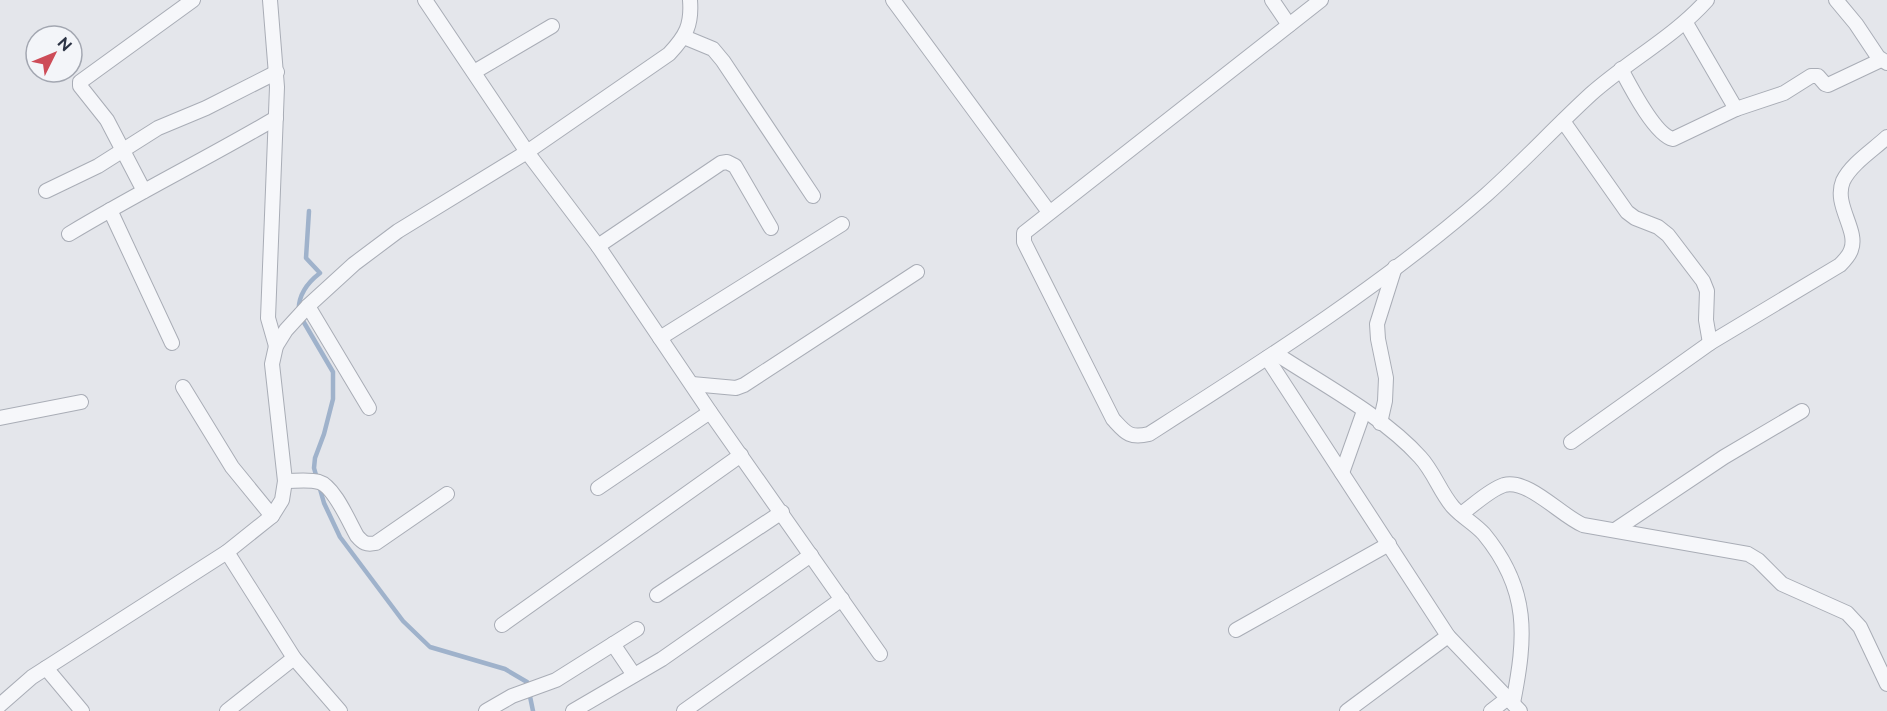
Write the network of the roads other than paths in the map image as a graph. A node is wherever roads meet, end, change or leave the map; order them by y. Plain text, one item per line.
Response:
1 (193, 0) edge
2 (270, 0) edge
3 (425, 0) edge
4 (690, 0) edge
5 (893, 0) edge
6 (1272, 0) edge
7 (1321, 0) edge
8 (1707, 0) edge
9 (1836, 0) edge
10 (1686, 23) junction
11 (1289, 25) junction
12 (552, 26) dead end
13 (684, 37) junction
14 (1884, 61) edge
15 (1621, 69) junction
16 (277, 72) junction
17 (474, 72) junction
18 (1736, 109) junction
19 (276, 118) junction
20 (1563, 121) junction
21 (1887, 137) edge
22 (123, 150) junction
23 (527, 152) junction
24 (144, 190) junction
25 (46, 191) dead end
26 (813, 196) dead end
27 (110, 210) junction
28 (1049, 212) junction
29 (842, 224) dead end
30 (771, 228) dead end
31 (69, 234) dead end
32 (598, 246) junction
33 (1395, 267) junction
34 (917, 272) dead end
35 (305, 309) junction
36 (660, 338) junction
37 (172, 343) dead end
38 (1710, 343) junction
39 (276, 346) junction
40 (1271, 356) junction
41 (692, 384) junction
42 (183, 387) dead end
43 (81, 402) dead end
44 (369, 408) dead end
45 (1364, 411) junction
46 (1802, 411) dead end
47 (710, 412) junction
48 (0, 418) edge
49 (1380, 423) junction
50 (1571, 442) dead end
51 (741, 454) junction
52 (1342, 473) junction
53 (285, 480) junction
54 (598, 488) dead end
55 (447, 495) dead end
56 (782, 512) junction
57 (1461, 514) junction
58 (272, 516) junction
59 (1615, 530) junction
60 (1389, 544) junction
61 (227, 552) junction
62 (811, 555) junction
63 (657, 595) dead end
64 (842, 599) junction
65 (502, 625) dead end
66 (637, 629) dead end
67 (1236, 630) dead end
68 (1448, 636) junction
69 (613, 644) junction
70 (880, 654) dead end
71 (294, 658) junction
72 (46, 668) junction
73 (634, 675) junction
74 (1887, 684) edge
75 (1, 700) edge
76 (1514, 704) edge
77 (82, 711) edge
78 (227, 711) edge
79 (340, 711) edge
80 (486, 711) edge
81 (573, 711) edge
82 (684, 711) edge
83 (1347, 711) edge
84 (1491, 711) edge

1 - 22 street
2 - 16 street
3 - 17 street
4 - 13 street
5 - 28 street
6 - 11 street
7 - 11 street
8 - 10 street
9 - 14 street
10 - 15 street
10 - 18 street
11 - 28 street
12 - 17 street
13 - 23 street
13 - 26 street
14 - 18 street
15 - 18 street
15 - 20 street
16 - 19 street
16 - 22 street
17 - 23 street
19 - 24 street
19 - 39 street
20 - 33 street
20 - 38 street
21 - 38 street
22 - 24 street
22 - 25 street
23 - 32 street
23 - 35 street
24 - 27 street
27 - 31 street
27 - 37 street
28 - 40 street
29 - 36 street
30 - 32 street
32 - 36 street
33 - 40 street
33 - 49 street
34 - 41 street
35 - 39 street
35 - 44 street
36 - 41 street
38 - 50 street
39 - 53 street
40 - 45 street
40 - 52 street
41 - 47 street
42 - 58 street
43 - 48 street
45 - 49 street
45 - 52 street
46 - 59 street
47 - 51 street
47 - 54 street
49 - 57 street
51 - 56 street
51 - 65 street
52 - 60 street
53 - 55 street
53 - 58 street
56 - 62 street
56 - 63 street
57 - 59 street
57 - 76 street
58 - 61 street
59 - 74 street
60 - 67 street
60 - 68 street
61 - 71 street
61 - 72 street
62 - 64 street
62 - 73 street
64 - 70 street
64 - 82 street
66 - 69 street
68 - 76 street
68 - 83 street
69 - 73 street
69 - 80 street
71 - 78 street
71 - 79 street
72 - 75 street
72 - 77 street
73 - 81 street
76 - 84 street

